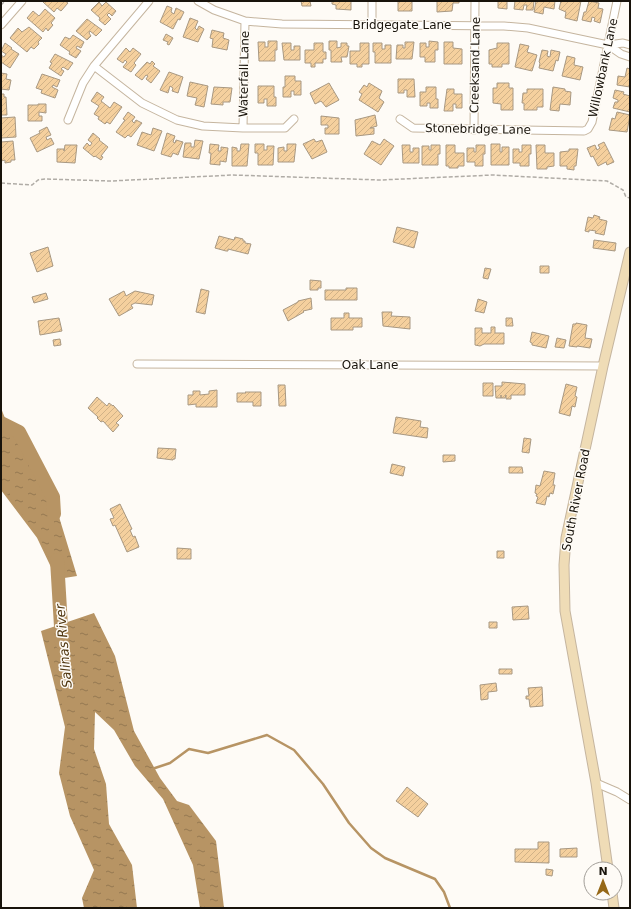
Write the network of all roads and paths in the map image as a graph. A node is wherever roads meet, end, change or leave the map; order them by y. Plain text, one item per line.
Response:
1 (5, 1) edge
2 (22, 1) edge
3 (149, 1) edge
4 (198, 1) edge
5 (372, 1) edge
6 (475, 1) edge
7 (617, 1) edge
8 (1, 5) edge
9 (245, 21) junction
10 (1, 25) edge
11 (372, 25) junction
12 (476, 25) junction
13 (608, 45) junction
14 (630, 45) edge
15 (630, 57) edge
16 (94, 66) junction
17 (294, 119) dead end
18 (400, 119) dead end
19 (68, 120) dead end
20 (243, 128) junction
21 (474, 130) junction
22 (558, 131) joint
23 (1, 183) edge
24 (630, 198) edge
25 (630, 252) edge
26 (137, 364) dead end
27 (603, 366) junction
28 (596, 783) junction
29 (630, 800) edge
30 (607, 861) edge

1 - 8 path
2 - 10 street
3 - 16 street
4 - 9 street, Bridgegate Lane
5 - 11 street
6 - 12 street, Creeksand Lane
7 - 13 street, Willowbank Lane
9 - 11 street, Bridgegate Lane
9 - 20 street, Waterfall Lane
11 - 12 street, Bridgegate Lane
12 - 13 street, Bridgegate Lane
12 - 21 street, Creeksand Lane
13 - 14 street, Bridgegate Lane
13 - 15 street, Bridgegate Lane
13 - 22 street, Willowbank Lane
16 - 19 street
16 - 20 street
17 - 20 street
18 - 21 street, Stonebridge Lane
21 - 22 street, Stonebridge Lane
23 - 24 path
25 - 27 main road, South River Road
26 - 27 street, Oak Lane
27 - 28 main road, South River Road
28 - 29 street
28 - 30 main road, South River Road

